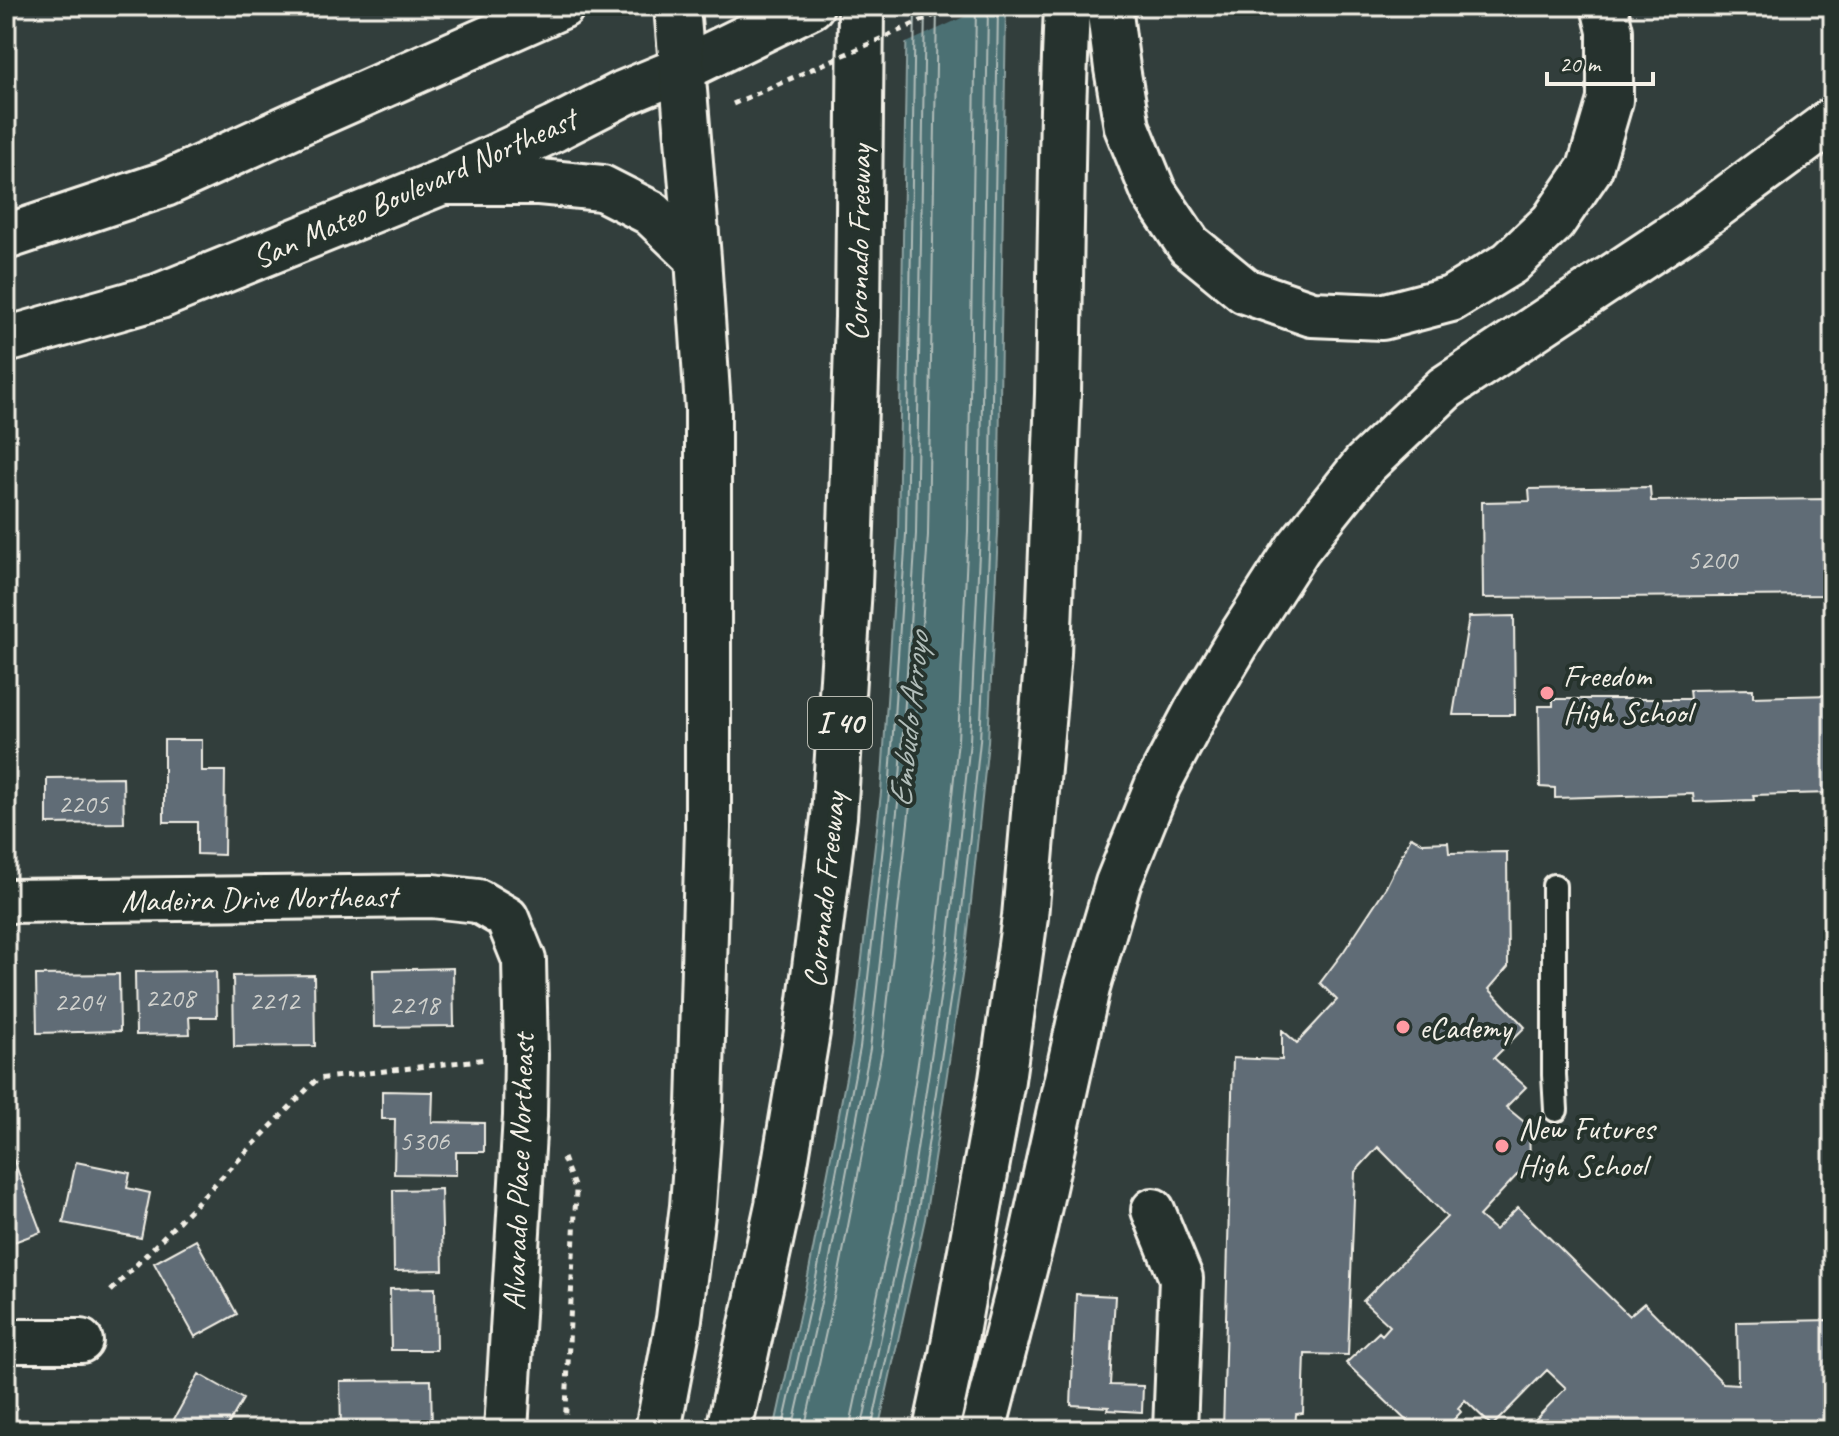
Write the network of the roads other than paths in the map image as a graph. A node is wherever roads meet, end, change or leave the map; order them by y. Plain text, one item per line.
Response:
1 (562, 6) edge
2 (677, 6) edge
3 (811, 6) edge
4 (861, 6) edge
5 (1067, 6) edge
6 (1109, 6) edge
7 (1604, 6) edge
8 (682, 69) junction
9 (1833, 120) edge
10 (442, 182) junction
11 (6, 237) edge
12 (698, 258) junction
13 (6, 340) edge
14 (1554, 886) dead end
15 (6, 901) edge
16 (507, 918) joint
17 (1556, 1110) dead end
18 (1153, 1210) dead end
19 (6, 1341) edge
20 (81, 1341) dead end
21 (506, 1430) edge
22 (658, 1430) edge
23 (729, 1430) edge
24 (936, 1430) edge
25 (983, 1430) edge
26 (1175, 1430) edge

1 - 11 main road
2 - 8 main road
3 - 8 main road, San Mateo Boulevard Northeast
4 - 23 main road, Coronado Freeway / I 40
5 - 24 main road
6 - 7 main road
8 - 10 main road, San Mateo Boulevard Northeast
8 - 12 main road
9 - 25 main road
10 - 12 main road
10 - 13 main road, San Mateo Boulevard Northeast
12 - 22 main road
14 - 17 lane
15 - 16 street, Madeira Drive Northeast
16 - 21 street, Alvarado Place Northeast
18 - 26 street
19 - 20 street

